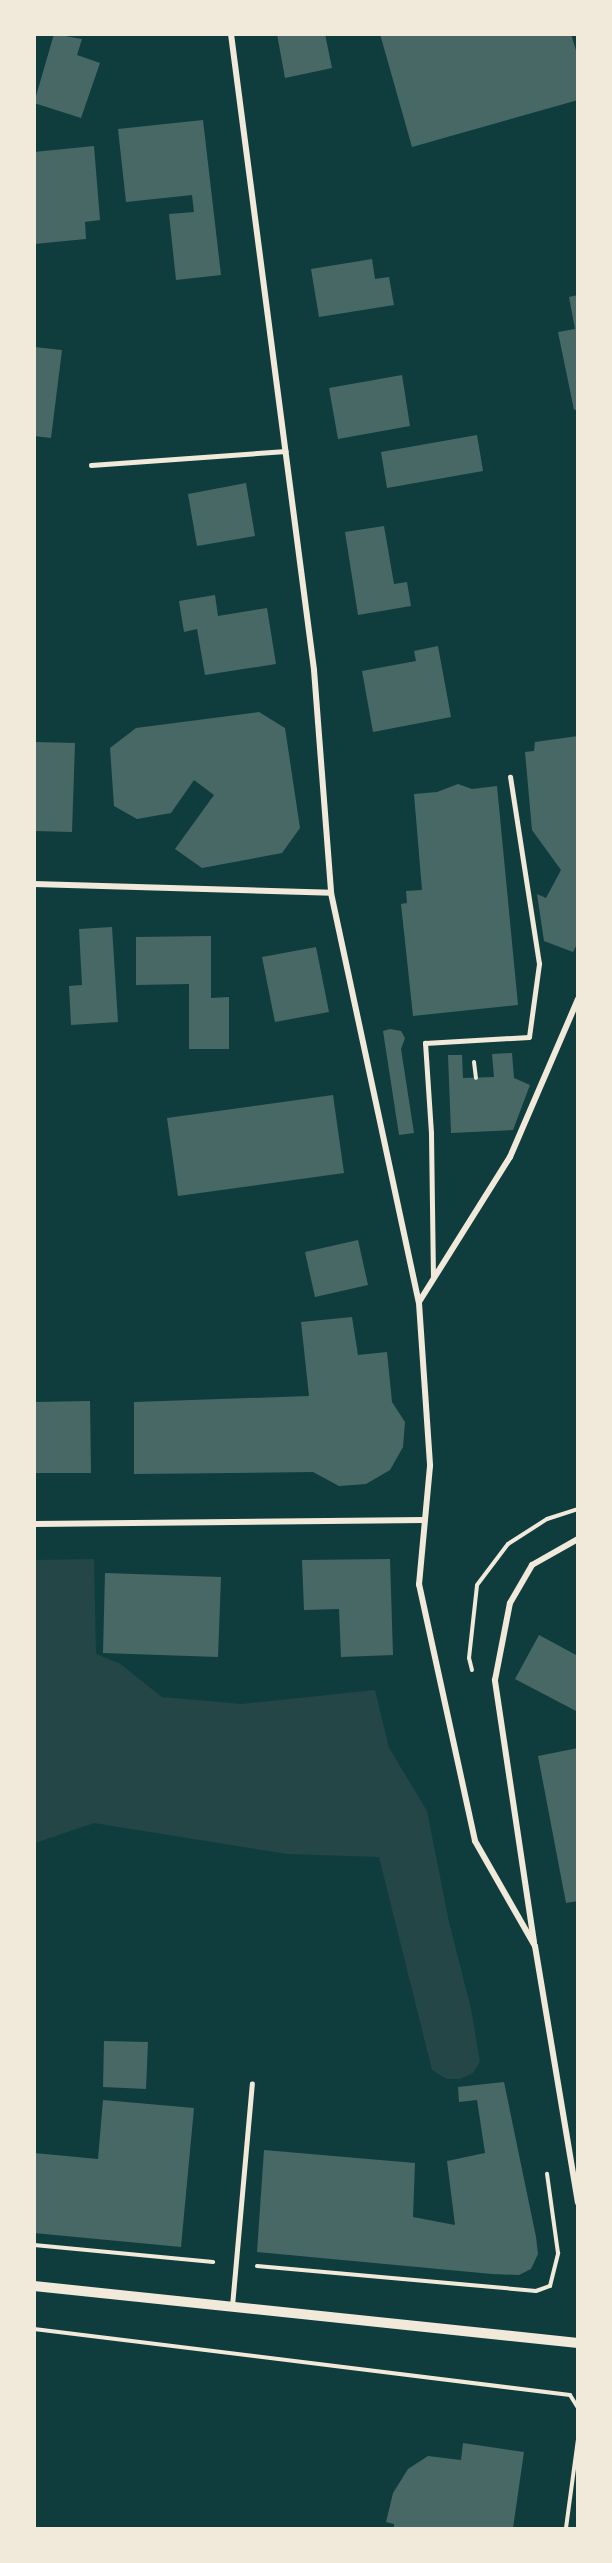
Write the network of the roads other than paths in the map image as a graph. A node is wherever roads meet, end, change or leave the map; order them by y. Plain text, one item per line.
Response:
1 (231, 34) edge
2 (285, 451) junction
3 (91, 465) dead end
4 (510, 777) dead end
5 (34, 884) edge
6 (331, 893) junction
7 (578, 999) edge
8 (433, 1278) junction
9 (419, 1303) junction
10 (424, 1520) junction
11 (34, 1524) edge
12 (578, 1539) edge
13 (535, 1946) junction
14 (252, 2085) dead end
15 (578, 2202) edge
16 (34, 2286) edge
17 (232, 2306) junction
18 (578, 2343) edge

1 - 2 street
2 - 3 lane
2 - 6 street
4 - 8 lane
5 - 6 street
6 - 9 street
7 - 8 street
8 - 9 street
9 - 10 street
10 - 11 street
10 - 13 street
12 - 13 street
13 - 15 street
14 - 17 lane
16 - 17 street
17 - 18 street

